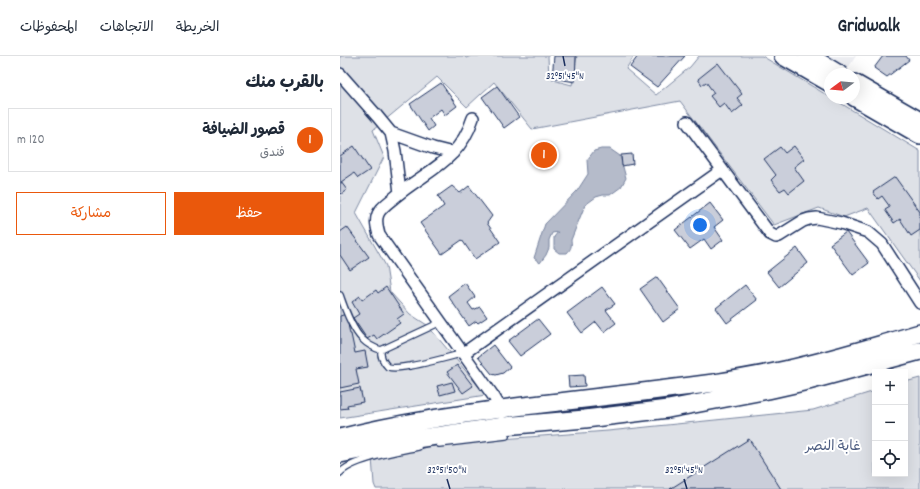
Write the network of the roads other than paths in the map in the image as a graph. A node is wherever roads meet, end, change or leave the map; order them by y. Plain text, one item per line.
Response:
1 (783, 56) edge
2 (809, 56) edge
3 (829, 68) edge
4 (340, 74) edge
5 (824, 80) edge
6 (860, 86) edge
7 (860, 100) edge
8 (473, 118) dead end
9 (920, 121) edge
10 (686, 122) dead end
11 (391, 133) junction
12 (920, 135) edge
13 (453, 153) junction
14 (722, 170) junction
15 (400, 193) junction
16 (340, 295) edge
17 (920, 303) edge
18 (441, 322) junction
19 (920, 333) edge
20 (381, 350) junction
21 (920, 351) edge
22 (464, 353) junction
23 (807, 373) junction
24 (666, 389) junction
25 (501, 409) junction
26 (668, 409) junction
27 (505, 431) junction
28 (340, 438) edge
29 (433, 445) dead end
30 (425, 446) dead end
31 (340, 454) edge
32 (340, 472) edge

1 - 5 main road
2 - 3 main road
4 - 11 street
6 - 9 main road
7 - 12 main road
8 - 13 street
10 - 14 street
11 - 13 street
11 - 15 street
13 - 15 street
14 - 17 street
14 - 22 street
15 - 18 street
16 - 20 lane
18 - 20 lane
18 - 22 street
19 - 23 main road
20 - 22 lane
21 - 23 main road
22 - 25 street
23 - 24 main road
23 - 26 main road
24 - 25 main road
24 - 26 main road
25 - 27 street
25 - 28 main road
26 - 27 main road
27 - 29 lane
27 - 31 main road
30 - 32 lane

